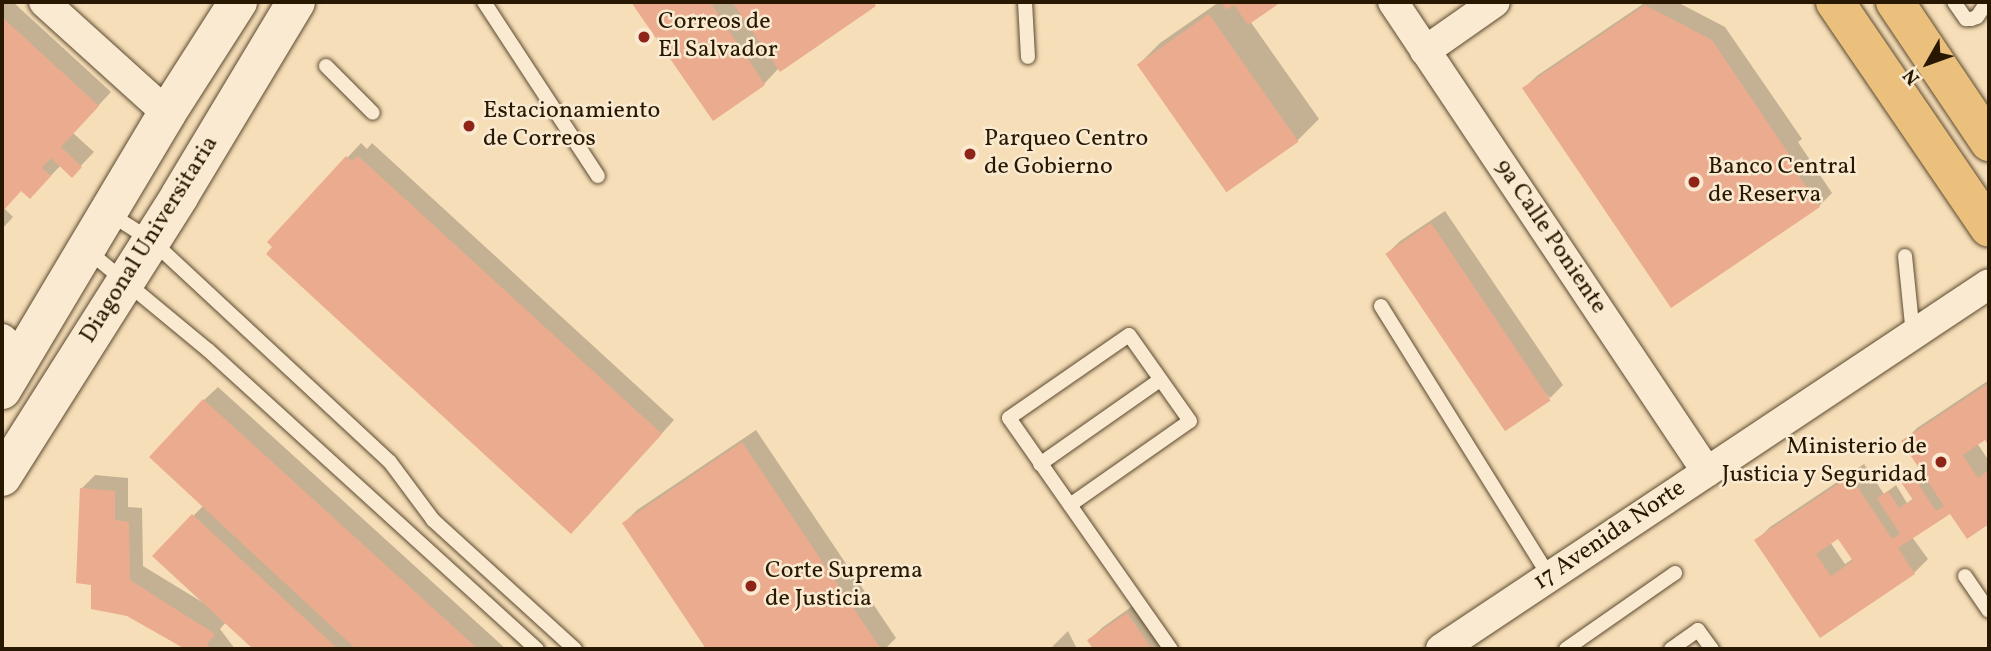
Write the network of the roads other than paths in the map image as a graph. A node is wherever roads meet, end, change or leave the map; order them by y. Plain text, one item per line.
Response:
1 (44, 2) edge
2 (238, 2) edge
3 (296, 2) edge
4 (484, 2) edge
5 (1025, 2) edge
6 (1393, 2) edge
7 (1494, 2) edge
8 (1835, 2) edge
9 (1867, 2) edge
10 (1895, 2) edge
11 (1954, 2) edge
12 (1987, 2) edge
13 (1425, 51) junction
14 (1028, 57) dead end
15 (326, 66) dead end
16 (167, 113) junction
17 (373, 113) dead end
18 (1989, 142) edge
19 (598, 176) dead end
20 (1989, 184) edge
21 (109, 213) junction
22 (1989, 228) edge
23 (151, 240) junction
24 (87, 250) junction
25 (1905, 256) dead end
26 (126, 279) junction
27 (1989, 284) edge
28 (1381, 306) dead end
29 (1913, 335) junction
30 (12, 348) edge
31 (1160, 380) junction
32 (2, 390) edge
33 (1040, 464) junction
34 (1707, 472) junction
35 (2, 477) edge
36 (1070, 505) junction
37 (1675, 573) dead end
38 (1965, 576) dead end
39 (1550, 577) junction
40 (1989, 611) edge
41 (537, 649) edge
42 (575, 649) edge
43 (1171, 649) edge
44 (1441, 649) edge
45 (1566, 649) edge
46 (1671, 649) edge
47 (1712, 649) edge

1 - 16 street
2 - 16 main road, Diagonal Universitaria
3 - 23 main road, Diagonal Universitaria
4 - 19 lane
5 - 14 lane
6 - 13 street, 9a Calle Poniente
7 - 13 street
8 - 22 main road
9 - 20 main road
10 - 18 main road
11 - 12 lane
13 - 34 street, 9a Calle Poniente
15 - 17 lane
16 - 21 main road, Diagonal Universitaria
21 - 23 lane
21 - 24 main road, Diagonal Universitaria
23 - 26 main road, Diagonal Universitaria
23 - 42 lane
24 - 26 lane
24 - 30 main road, Diagonal Universitaria
25 - 29 lane
26 - 35 main road, Diagonal Universitaria
26 - 41 lane
27 - 29 street, 17 Avenida Norte
28 - 39 lane
29 - 34 street, 17 Avenida Norte
30 - 32 main road, Diagonal Universitaria
31 - 33 lane
31 - 33 lane
31 - 36 lane
33 - 36 lane
34 - 39 street, 17 Avenida Norte
36 - 43 lane
37 - 45 lane
38 - 40 lane
39 - 44 street, 17 Avenida Norte
46 - 47 lane

